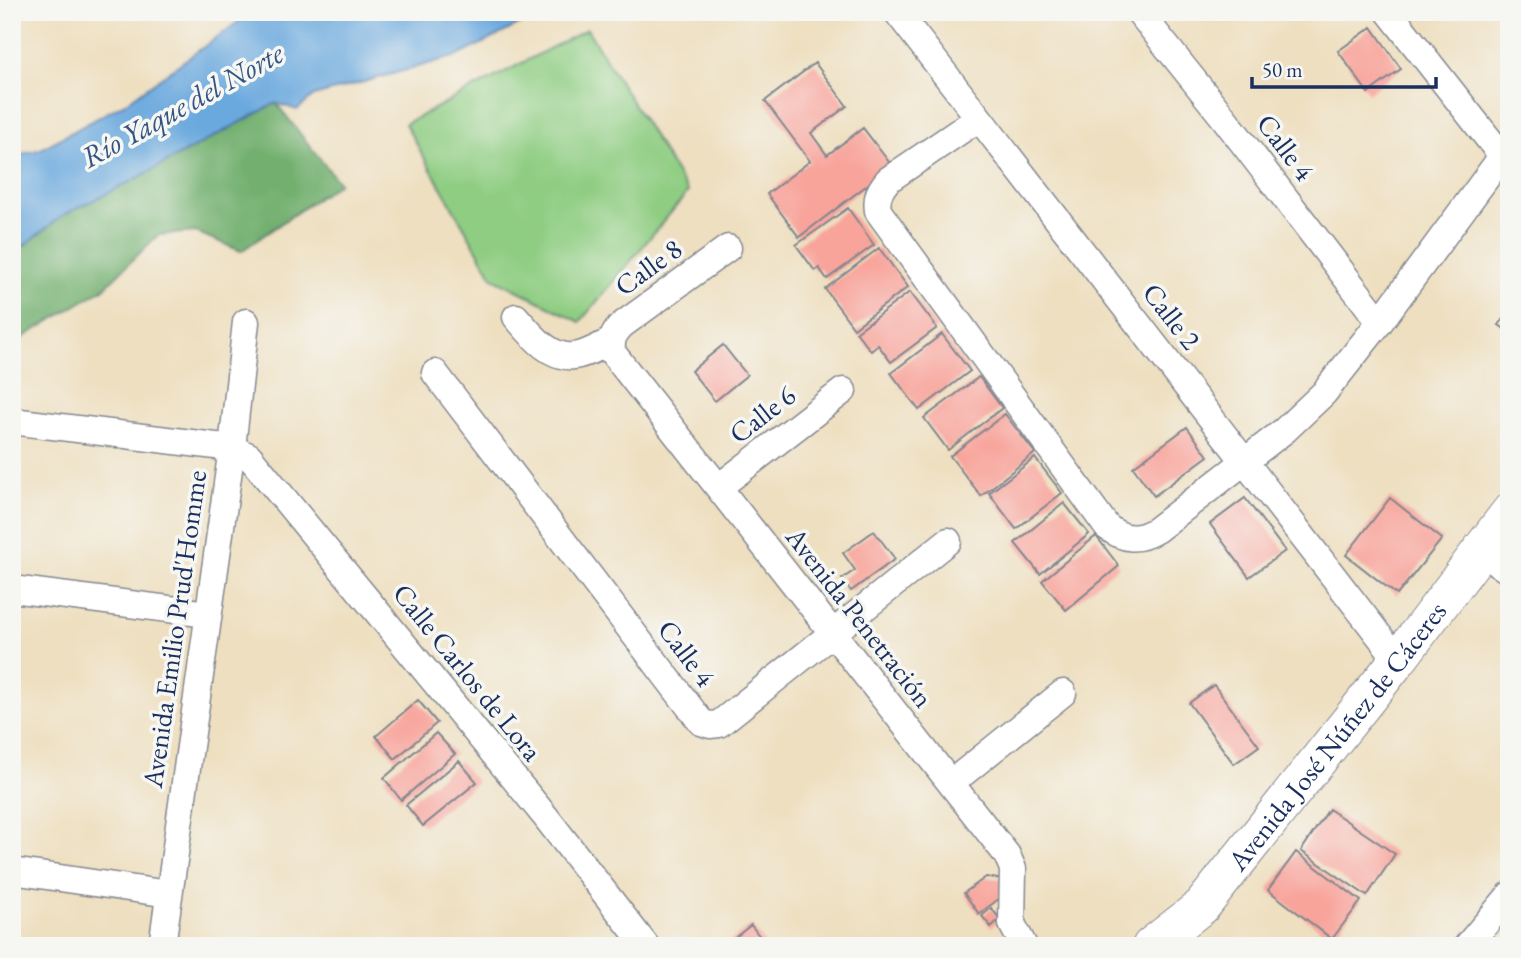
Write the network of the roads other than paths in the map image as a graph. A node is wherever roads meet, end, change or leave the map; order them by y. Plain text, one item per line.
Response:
1 (897, 12) edge
2 (1139, 12) edge
3 (1389, 12) edge
4 (979, 118) junction
5 (1505, 152) edge
6 (728, 248) dead end
7 (516, 317) dead end
8 (1380, 321) junction
9 (246, 322) dead end
10 (611, 341) junction
11 (435, 373) dead end
12 (842, 391) dead end
13 (12, 421) edge
14 (232, 448) junction
15 (1245, 462) junction
16 (719, 487) junction
17 (1509, 513) edge
18 (948, 541) dead end
19 (1494, 561) edge
20 (12, 589) edge
21 (208, 614) junction
22 (832, 635) junction
23 (1398, 660) junction
24 (1063, 693) dead end
25 (951, 783) junction
26 (12, 871) edge
27 (169, 894) junction
28 (1509, 897) edge
29 (162, 946) edge
30 (646, 946) edge
31 (1024, 946) edge
32 (1151, 946) edge
33 (1467, 946) edge

1 - 4 street, Calle 2
2 - 8 street, Calle 4
3 - 5 street
4 - 15 street, Calle 2
4 - 15 street
5 - 8 street
6 - 10 street, Calle 8
7 - 10 street
8 - 15 street
9 - 14 street, Avenida Emilio Prud'Homme
10 - 16 street, Avenida Penetración
11 - 22 street, Calle 4
12 - 16 street, Calle 6
13 - 14 street
14 - 21 street, Avenida Emilio Prud'Homme
14 - 30 street, Calle Carlos de Lora
15 - 23 street, Calle 2
16 - 22 street, Avenida Penetración
17 - 19 main road, Avenida José Núñez de Cáceres
18 - 22 street, Calle 4
19 - 23 main road, Avenida José Núñez de Cáceres
20 - 21 street
21 - 27 street, Avenida Emilio Prud'Homme
22 - 25 street, Avenida Penetración
23 - 32 main road, Avenida José Núñez de Cáceres
24 - 25 street
25 - 31 street, Avenida Penetración
26 - 27 street
27 - 29 street, Avenida Emilio Prud'Homme
28 - 33 street

